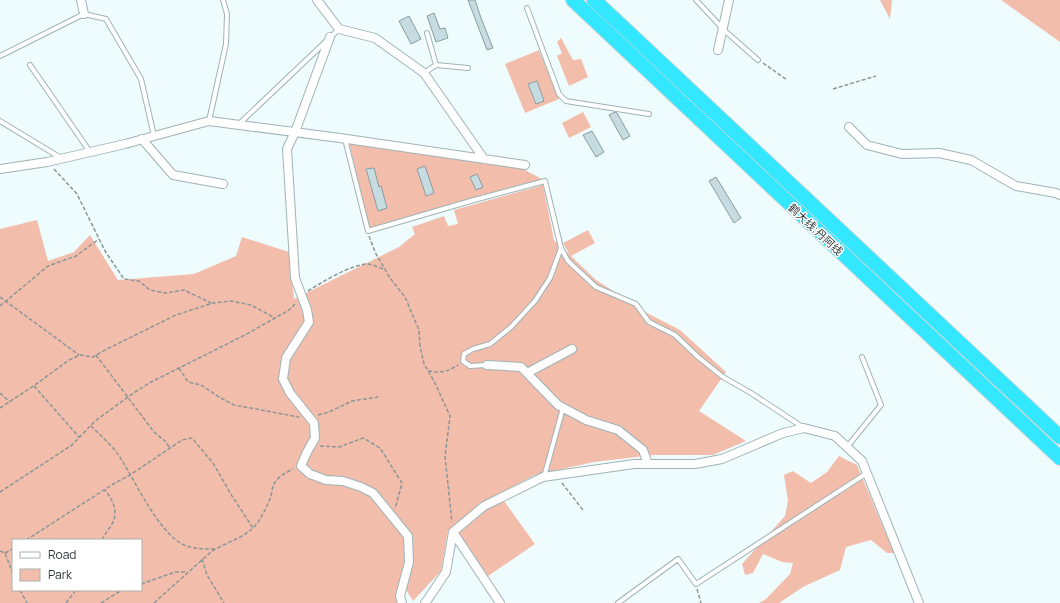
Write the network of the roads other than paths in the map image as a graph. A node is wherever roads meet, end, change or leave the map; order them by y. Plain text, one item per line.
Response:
1 (81, 0) edge
2 (223, 0) edge
3 (317, 0) edge
4 (573, 0) edge
5 (594, 0) edge
6 (696, 0) edge
7 (729, 0) edge
8 (527, 8) dead end
9 (84, 14) junction
10 (722, 28) junction
11 (339, 29) junction
12 (427, 33) dead end
13 (330, 37) junction
14 (718, 50) dead end
15 (0, 56) edge
16 (758, 60) road end
17 (30, 65) dead end
18 (436, 65) junction
19 (468, 68) dead end
20 (424, 73) junction
21 (649, 114) dead end
22 (0, 121) edge
23 (210, 121) junction
24 (239, 125) junction
25 (849, 127) dead end
26 (295, 132) junction
27 (154, 136) junction
28 (142, 139) junction
29 (345, 139) junction
30 (90, 152) junction
31 (61, 158) junction
32 (484, 159) junction
33 (525, 165) dead end
34 (0, 169) edge
35 (223, 184) dead end
36 (1060, 196) edge
37 (561, 248) junction
38 (572, 348) dead end
39 (862, 357) dead end
40 (487, 365) joint
41 (527, 373) junction
42 (563, 408) junction
43 (804, 428) junction
44 (1060, 437) edge
45 (847, 447) junction
46 (1060, 458) edge
47 (648, 464) junction
48 (867, 473) junction
49 (543, 477) junction
50 (453, 532) junction
51 (402, 603) edge
52 (425, 603) edge
53 (500, 603) edge
54 (618, 603) edge
55 (919, 603) edge

1 - 9 street
2 - 23 lane
3 - 11 street
4 - 46 highway, 鹤大线;丹阿线
5 - 44 highway, 鹤大线;丹阿线
6 - 10 lane
7 - 10 street
8 - 21 lane
9 - 15 lane
9 - 27 lane
10 - 14 street
10 - 16 lane
11 - 13 lane
11 - 20 street
12 - 18 lane
13 - 24 lane
13 - 26 street
17 - 30 lane
18 - 19 lane
18 - 20 lane
20 - 32 street
22 - 31 lane
23 - 24 street
23 - 27 street
24 - 26 street
25 - 36 street
26 - 29 street
26 - 51 street
27 - 28 street
28 - 30 street
28 - 35 street
29 - 32 street
29 - 37 lane
30 - 31 street
31 - 34 street
32 - 33 street
37 - 40 lane
37 - 43 lane
38 - 41 street
39 - 45 lane
40 - 41 street
41 - 42 street
42 - 47 street
42 - 49 lane
43 - 45 street
43 - 47 street
45 - 48 street
47 - 49 street
48 - 54 lane
48 - 55 street
49 - 50 street
50 - 52 street
50 - 53 street

